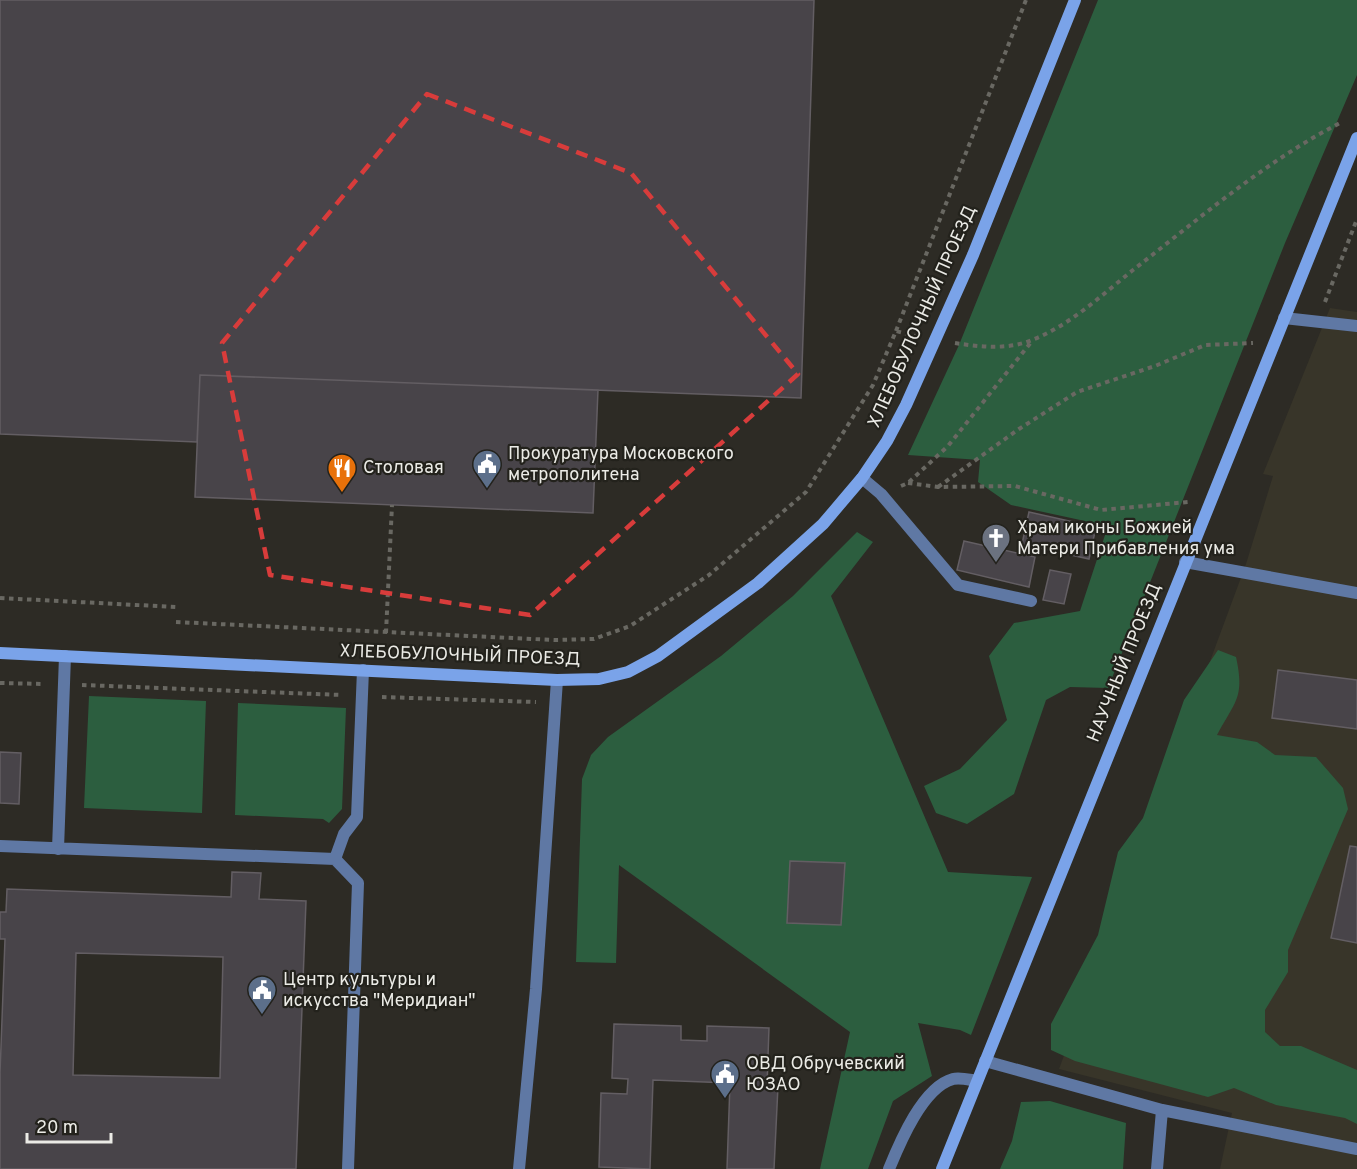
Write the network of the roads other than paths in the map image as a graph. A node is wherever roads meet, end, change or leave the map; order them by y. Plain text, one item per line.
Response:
1 (1074, 0) edge
2 (1357, 138) edge
3 (1284, 318) junction
4 (1357, 326) edge
5 (862, 478) junction
6 (1185, 562) junction
7 (1357, 593) edge
8 (1031, 602) dead end
9 (0, 653) edge
10 (65, 656) junction
11 (363, 670) junction
12 (557, 680) junction
13 (0, 846) edge
14 (58, 849) junction
15 (335, 859) junction
16 (985, 1061) junction
17 (977, 1081) junction
18 (1162, 1110) junction
19 (1357, 1149) edge
20 (348, 1169) edge
21 (519, 1169) edge
22 (889, 1169) edge
23 (942, 1169) edge
24 (1156, 1169) edge

1 - 5 street, ХЛЕБОБУЛОЧНЫЙ ПРОЕЗД
2 - 3 street, НАУЧНЫЙ ПРОЕЗД
3 - 4 lane
3 - 6 street, НАУЧНЫЙ ПРОЕЗД
5 - 8 lane
5 - 12 street, ХЛЕБОБУЛОЧНЫЙ ПРОЕЗД
6 - 7 lane
6 - 16 street, НАУЧНЫЙ ПРОЕЗД
9 - 10 street, ХЛЕБОБУЛОЧНЫЙ ПРОЕЗД
10 - 11 street, ХЛЕБОБУЛОЧНЫЙ ПРОЕЗД
10 - 14 lane
11 - 12 street, ХЛЕБОБУЛОЧНЫЙ ПРОЕЗД
11 - 15 lane
12 - 21 lane
13 - 14 lane
14 - 15 lane
15 - 20 lane
16 - 17 street, НАУЧНЫЙ ПРОЕЗД
16 - 18 lane
17 - 22 lane
17 - 23 street, НАУЧНЫЙ ПРОЕЗД
18 - 19 lane
18 - 24 lane

